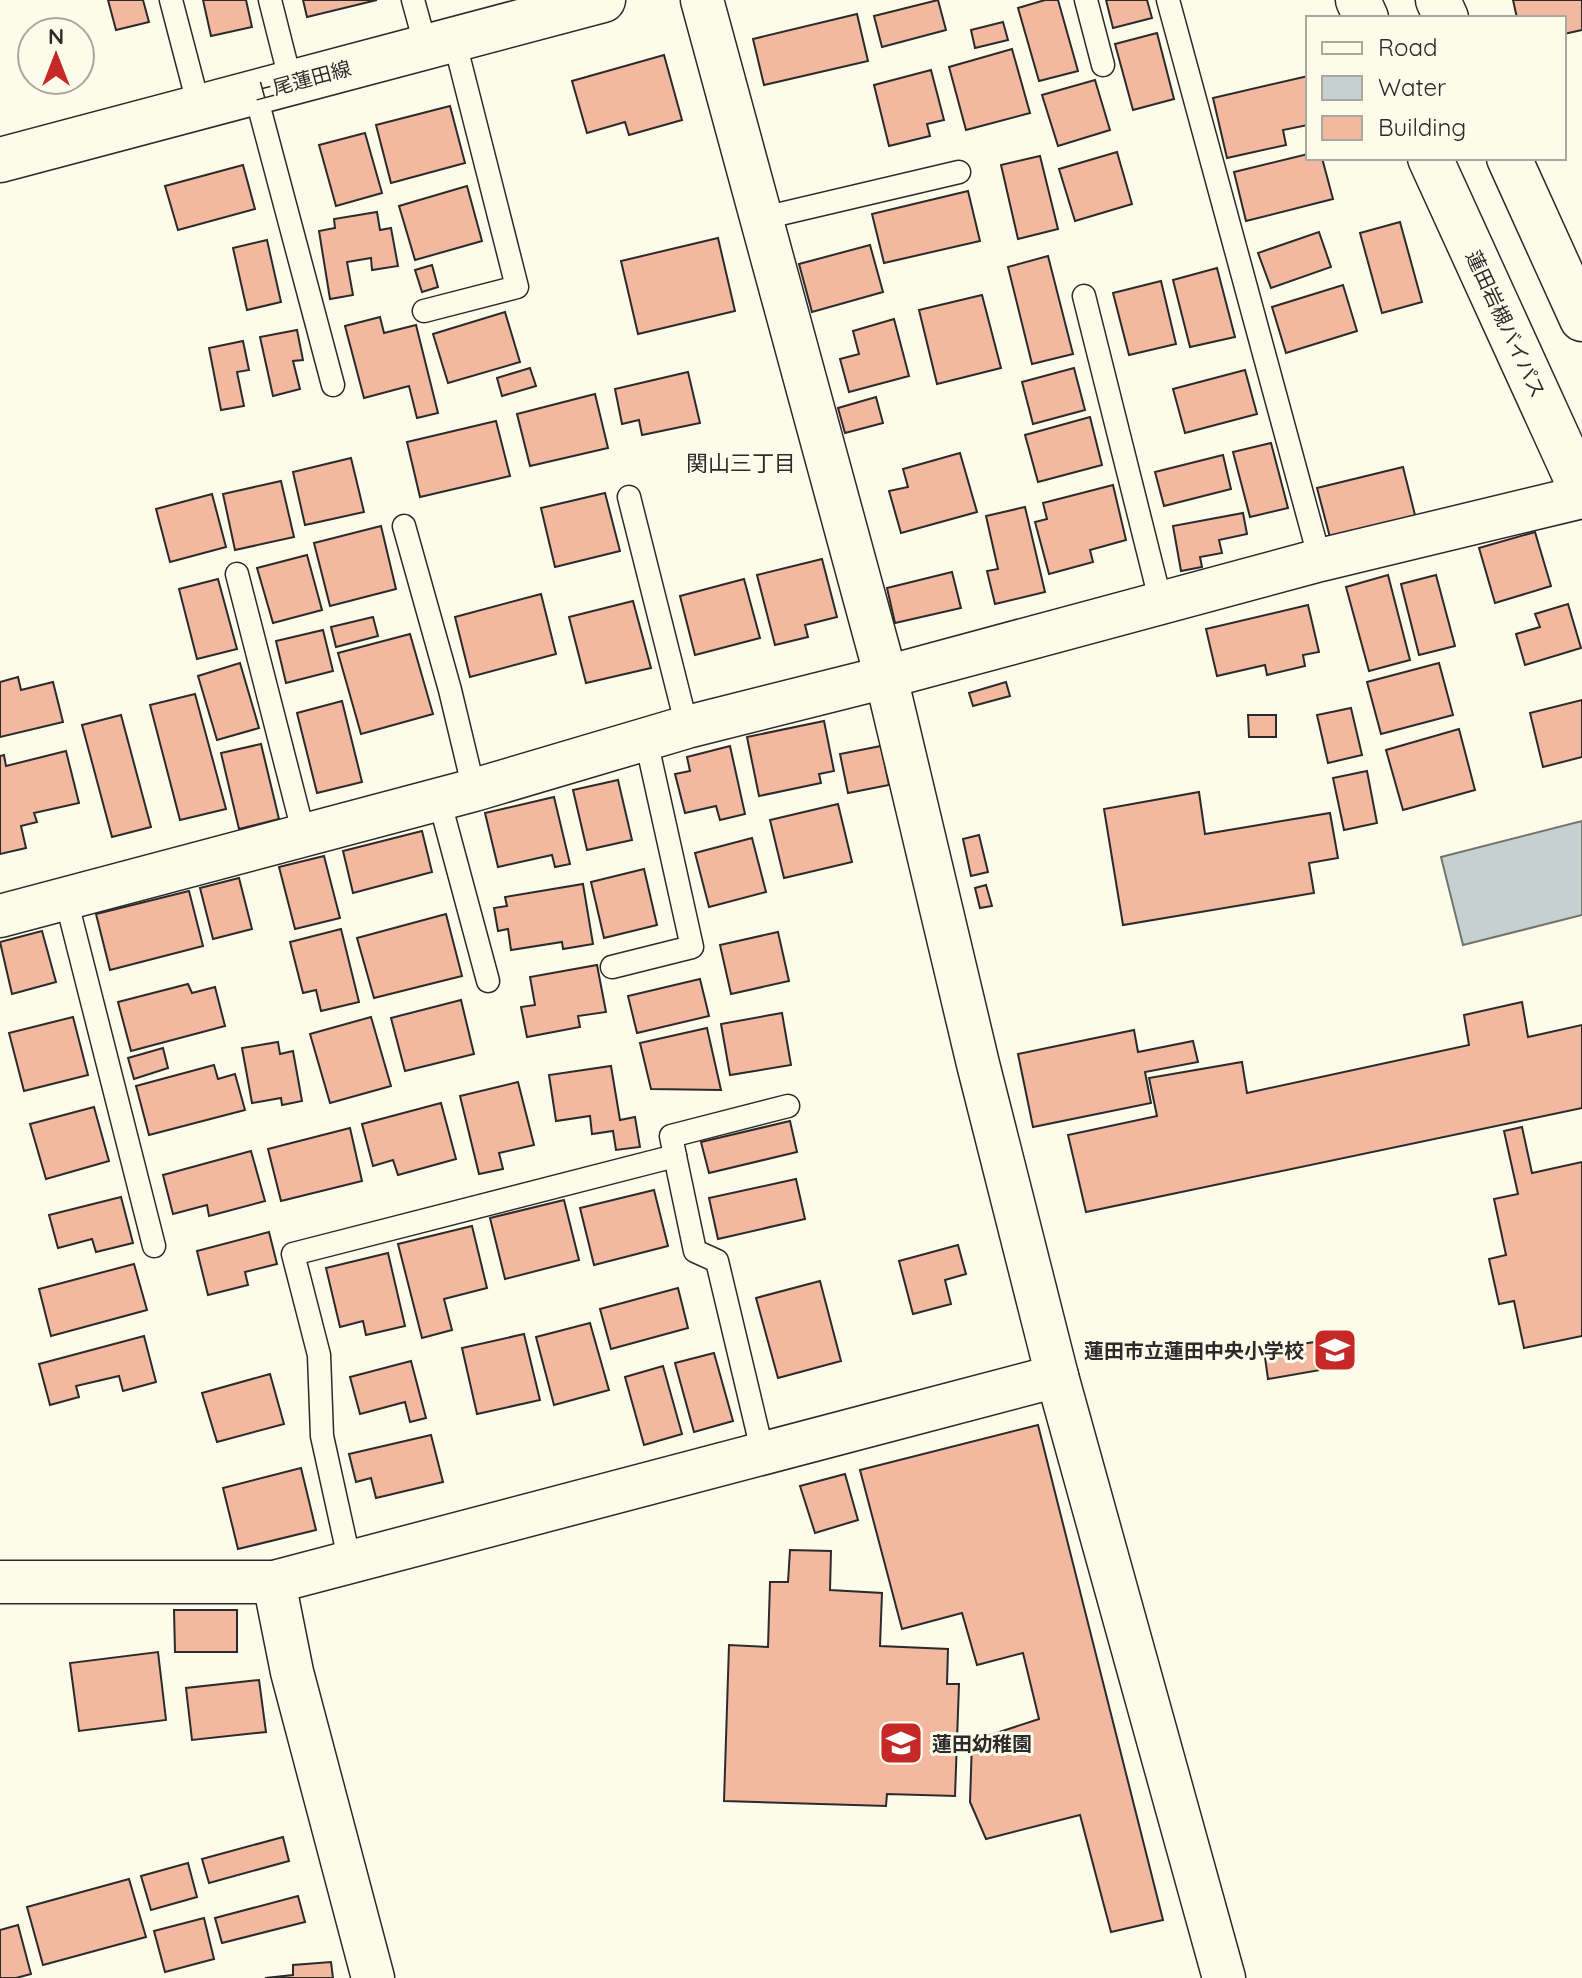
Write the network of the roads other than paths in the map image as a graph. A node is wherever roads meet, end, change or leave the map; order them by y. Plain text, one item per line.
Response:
1 (171, 0) edge
2 (270, 0) edge
3 (413, 0) edge
4 (603, 0) edge
5 (702, 0) edge
6 (1086, 0) edge
7 (1168, 0) edge
8 (440, 43) junction
9 (1103, 65) dead end
10 (273, 88) junction
11 (199, 107) junction
12 (0, 160) edge
13 (1431, 160) edge
14 (1510, 160) edge
15 (959, 172) dead end
16 (763, 218) junction
17 (1084, 296) dead end
18 (424, 311) dead end
19 (1582, 319) edge
20 (333, 385) dead end
21 (1582, 491) edge
22 (629, 497) dead end
23 (1582, 497) edge
24 (404, 526) dead end
25 (1320, 560) junction
26 (237, 574) dead end
27 (1161, 603) junction
28 (886, 677) junction
29 (687, 727) junction
30 (646, 740) junction
31 (456, 794) junction
32 (304, 835) junction
33 (66, 899) junction
34 (0, 916) edge
35 (612, 967) dead end
36 (488, 981) dead end
37 (788, 1106) dead end
38 (675, 1156) junction
39 (154, 1246) dead end
40 (1057, 1376) junction
41 (763, 1454) junction
42 (350, 1563) junction
43 (0, 1582) edge
44 (274, 1582) junction
45 (373, 1978) edge
46 (1224, 1978) edge

1 - 11 lane
2 - 10 lane
3 - 8 lane
4 - 8 main road, 上尾蓮田線
5 - 16 street
6 - 9 lane
7 - 25 lane
8 - 10 main road, 上尾蓮田線
8 - 18 lane
10 - 11 main road, 上尾蓮田線
10 - 20 lane
11 - 12 main road, 上尾蓮田線
13 - 21 main road, 蓮田岩槻バイパス
14 - 19 main road
15 - 16 lane
16 - 28 street
17 - 27 lane
22 - 29 lane
23 - 25 street
24 - 31 lane
25 - 27 street
26 - 32 lane
27 - 28 street
28 - 29 street
28 - 40 street
29 - 30 street
30 - 31 street
30 - 35 lane
31 - 32 street
31 - 36 lane
32 - 33 street
33 - 34 street
33 - 39 lane
37 - 38 lane
38 - 41 lane
38 - 42 lane
40 - 41 street
40 - 46 street
41 - 42 street
42 - 44 street
43 - 44 street
44 - 45 street

